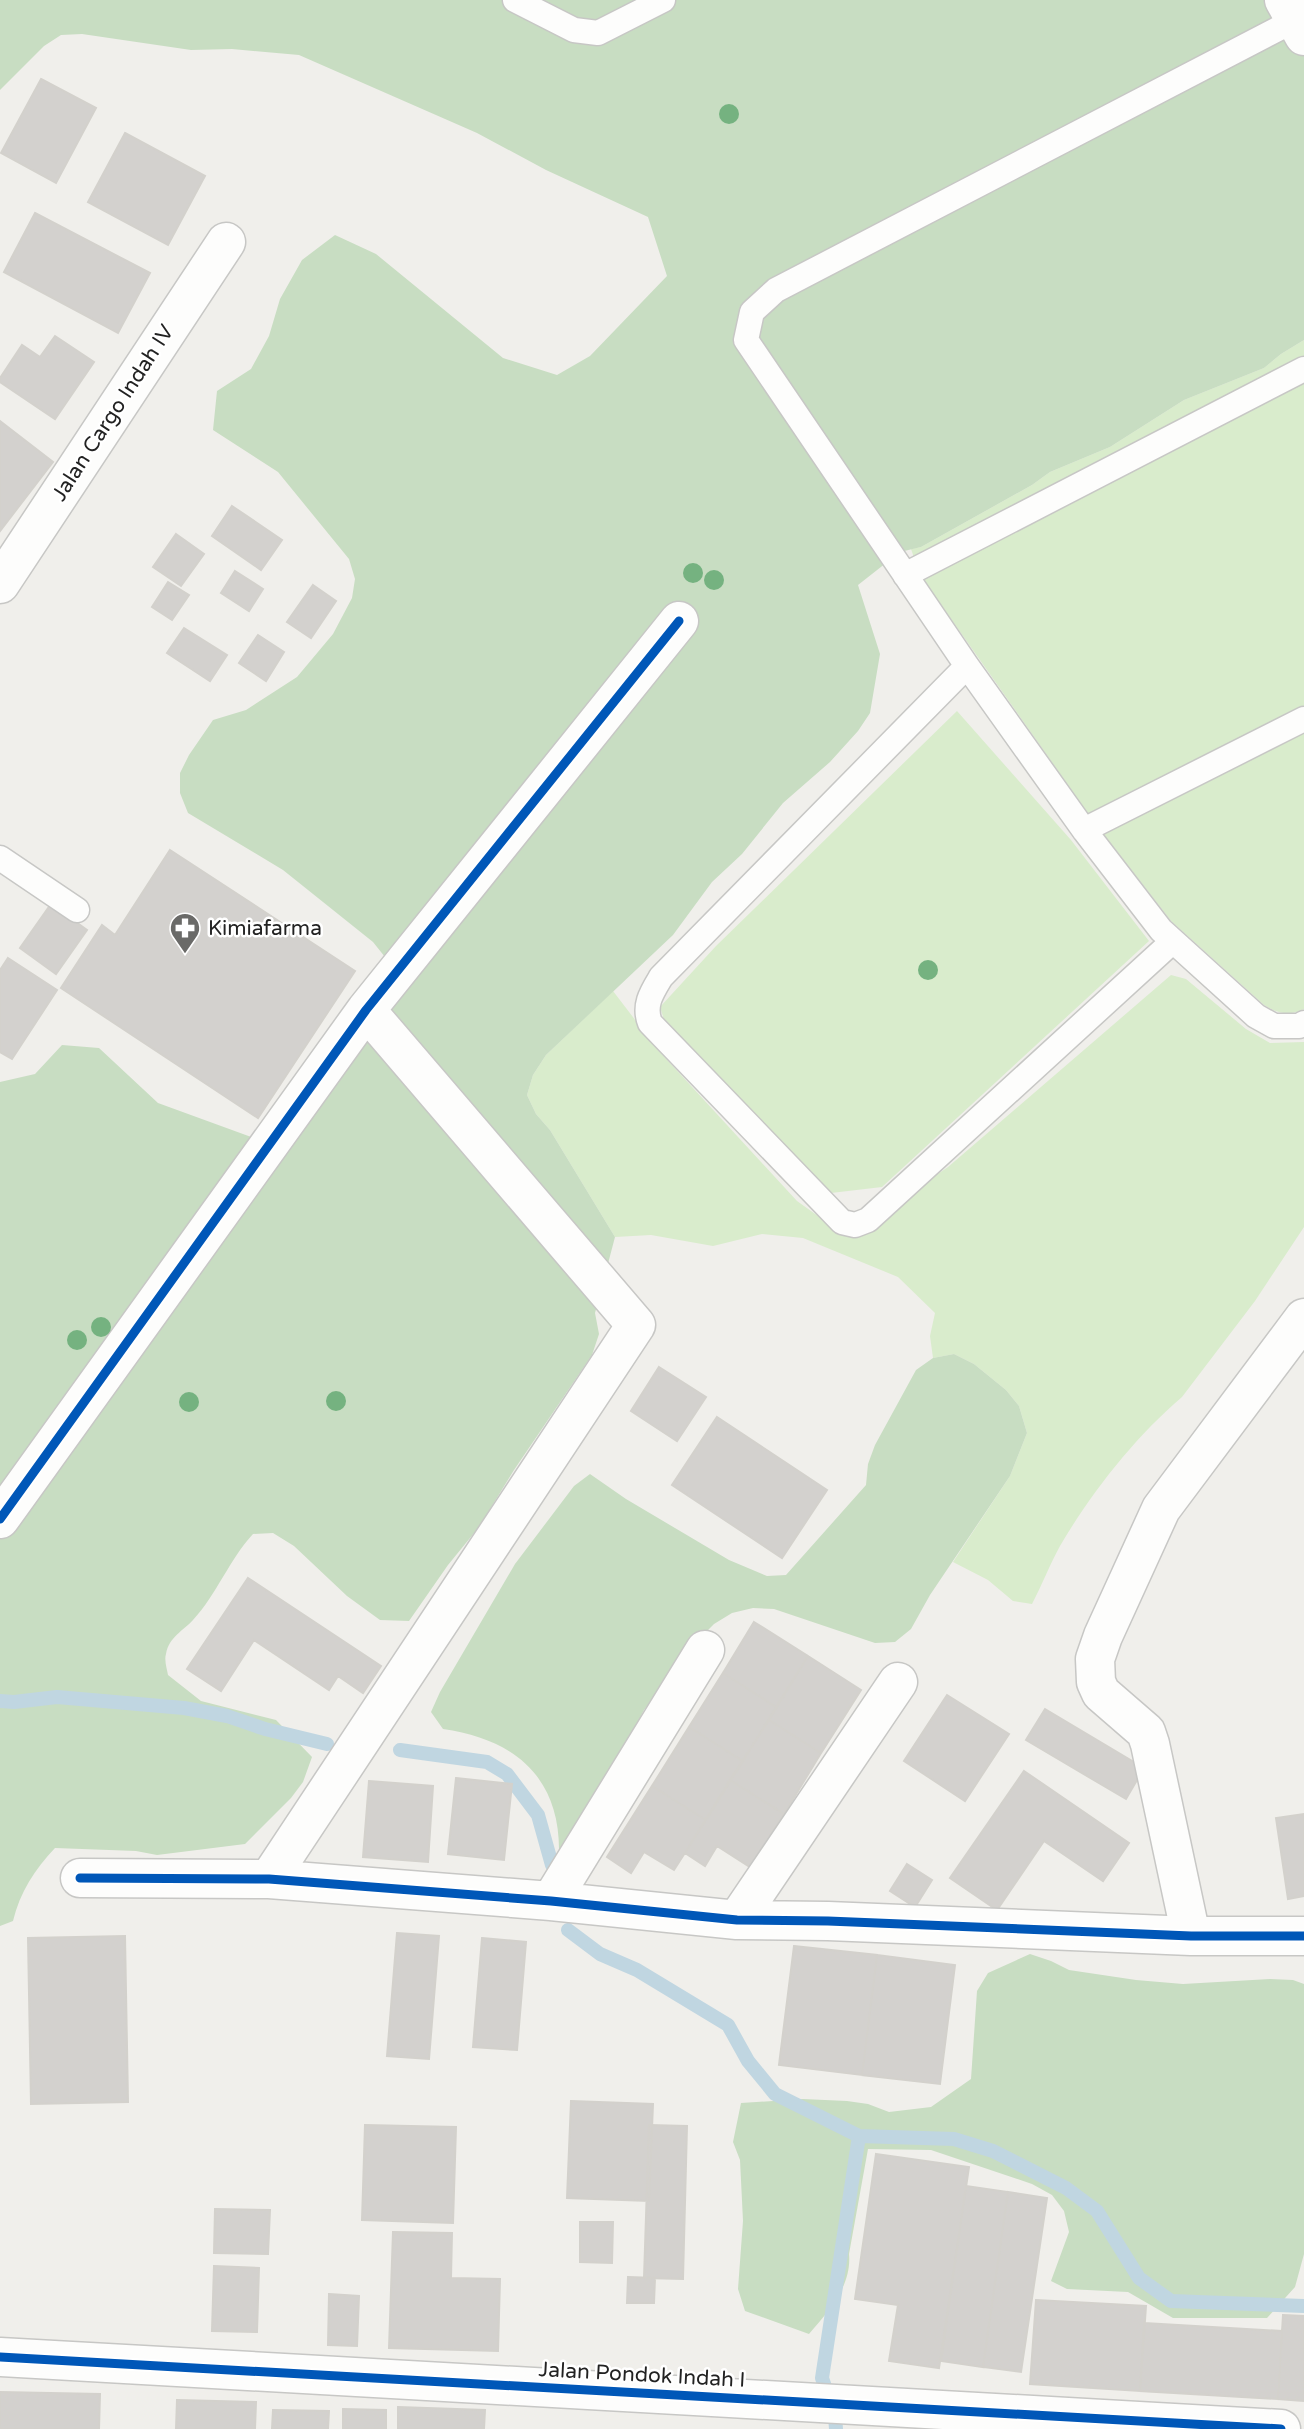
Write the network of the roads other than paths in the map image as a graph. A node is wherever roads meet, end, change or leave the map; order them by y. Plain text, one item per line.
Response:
1 (515, 0) edge
2 (663, 0) edge
3 (1295, 18) edge
4 (226, 242) dead end
5 (1304, 369) edge
6 (905, 575) junction
7 (0, 584) edge
8 (678, 621) dead end
9 (967, 666) junction
10 (1304, 719) edge
11 (1084, 830) junction
12 (0, 858) edge
13 (78, 910) dead end
14 (1172, 942) junction
15 (366, 1010) junction
16 (1304, 1023) edge
17 (1304, 1318) edge
18 (0, 1519) edge
19 (705, 1650) dead end
20 (898, 1682) dead end
21 (80, 1878) dead end
22 (270, 1879) junction
23 (551, 1901) junction
24 (737, 1920) junction
25 (1191, 1936) junction
26 (1304, 1936) edge
27 (0, 2357) edge
28 (1281, 2429) edge

1 - 2 lane
3 - 6 lane
4 - 7 street, Jalan Cargo Indah IV
5 - 6 lane
6 - 9 lane
8 - 15 street
9 - 11 lane
9 - 14 lane
10 - 11 lane
11 - 14 lane
12 - 13 lane
14 - 16 lane
15 - 18 street
15 - 22 street
17 - 25 street
19 - 23 street
20 - 24 street
21 - 22 street
22 - 23 street
23 - 24 street
24 - 25 street
25 - 26 street
27 - 28 street, Jalan Pondok Indah I

